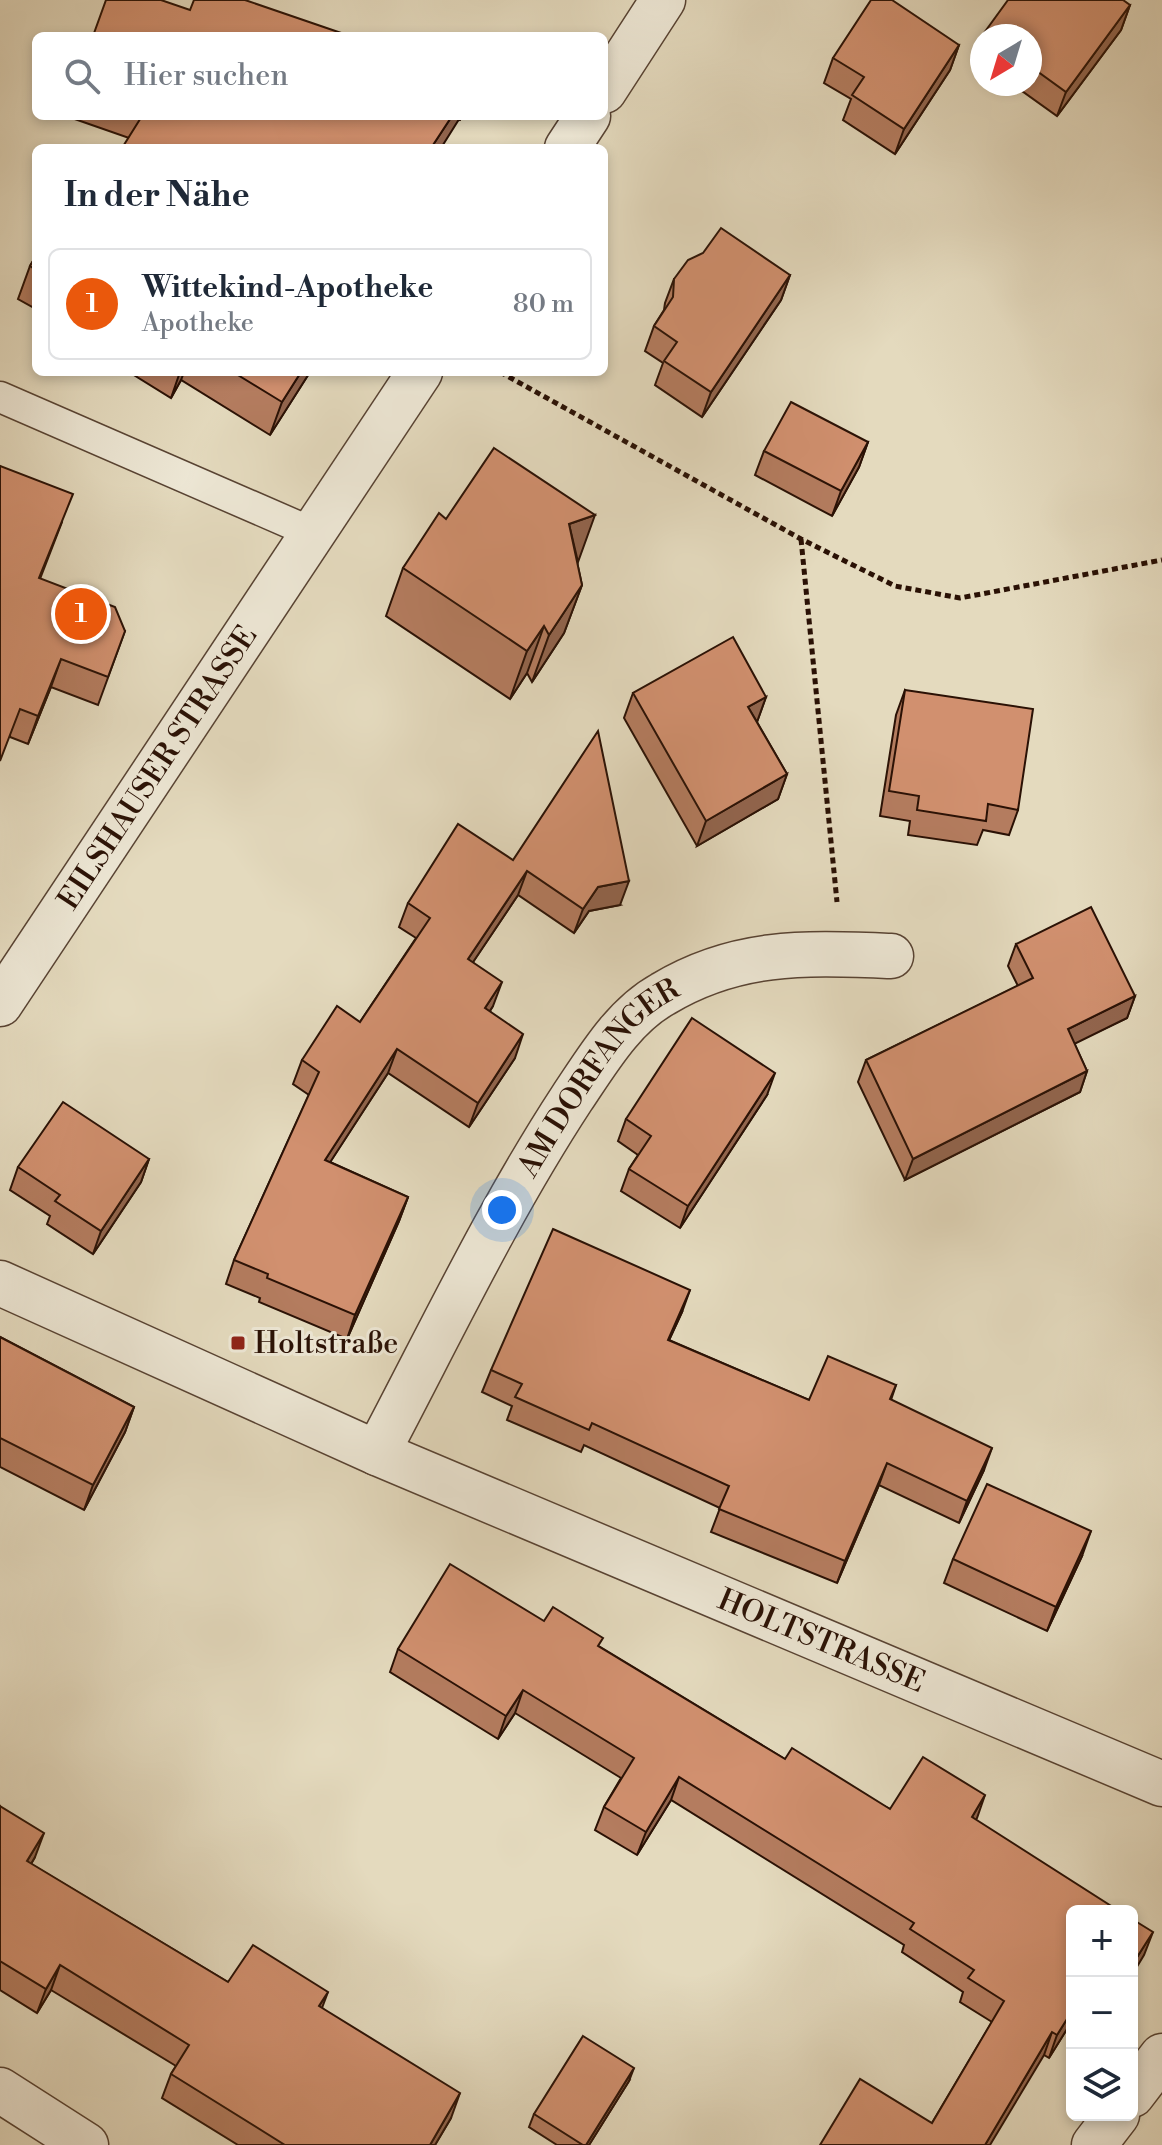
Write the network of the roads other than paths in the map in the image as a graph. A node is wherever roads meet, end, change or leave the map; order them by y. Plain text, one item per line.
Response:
1 (663, 0) edge
2 (608, 85) edge
3 (585, 120) edge
4 (570, 144) edge
5 (417, 376) edge
6 (0, 397) edge
7 (313, 533) junction
8 (891, 956) dead end
9 (0, 1004) edge
10 (0, 1283) edge
11 (377, 1453) junction
12 (1162, 1784) edge
13 (1162, 2056) edge
14 (1138, 2087) edge
15 (0, 2090) edge
16 (1112, 2121) edge
17 (86, 2145) edge
18 (1094, 2145) edge

1 - 2 street
3 - 4 street
5 - 7 street, EILSHAUSER STRASSE
6 - 7 lane
7 - 9 street, EILSHAUSER STRASSE
8 - 11 street, AM DORFANGER
10 - 11 street, HOLTSTRASSE
11 - 12 street, HOLTSTRASSE
13 - 14 street
15 - 17 street
16 - 18 street

